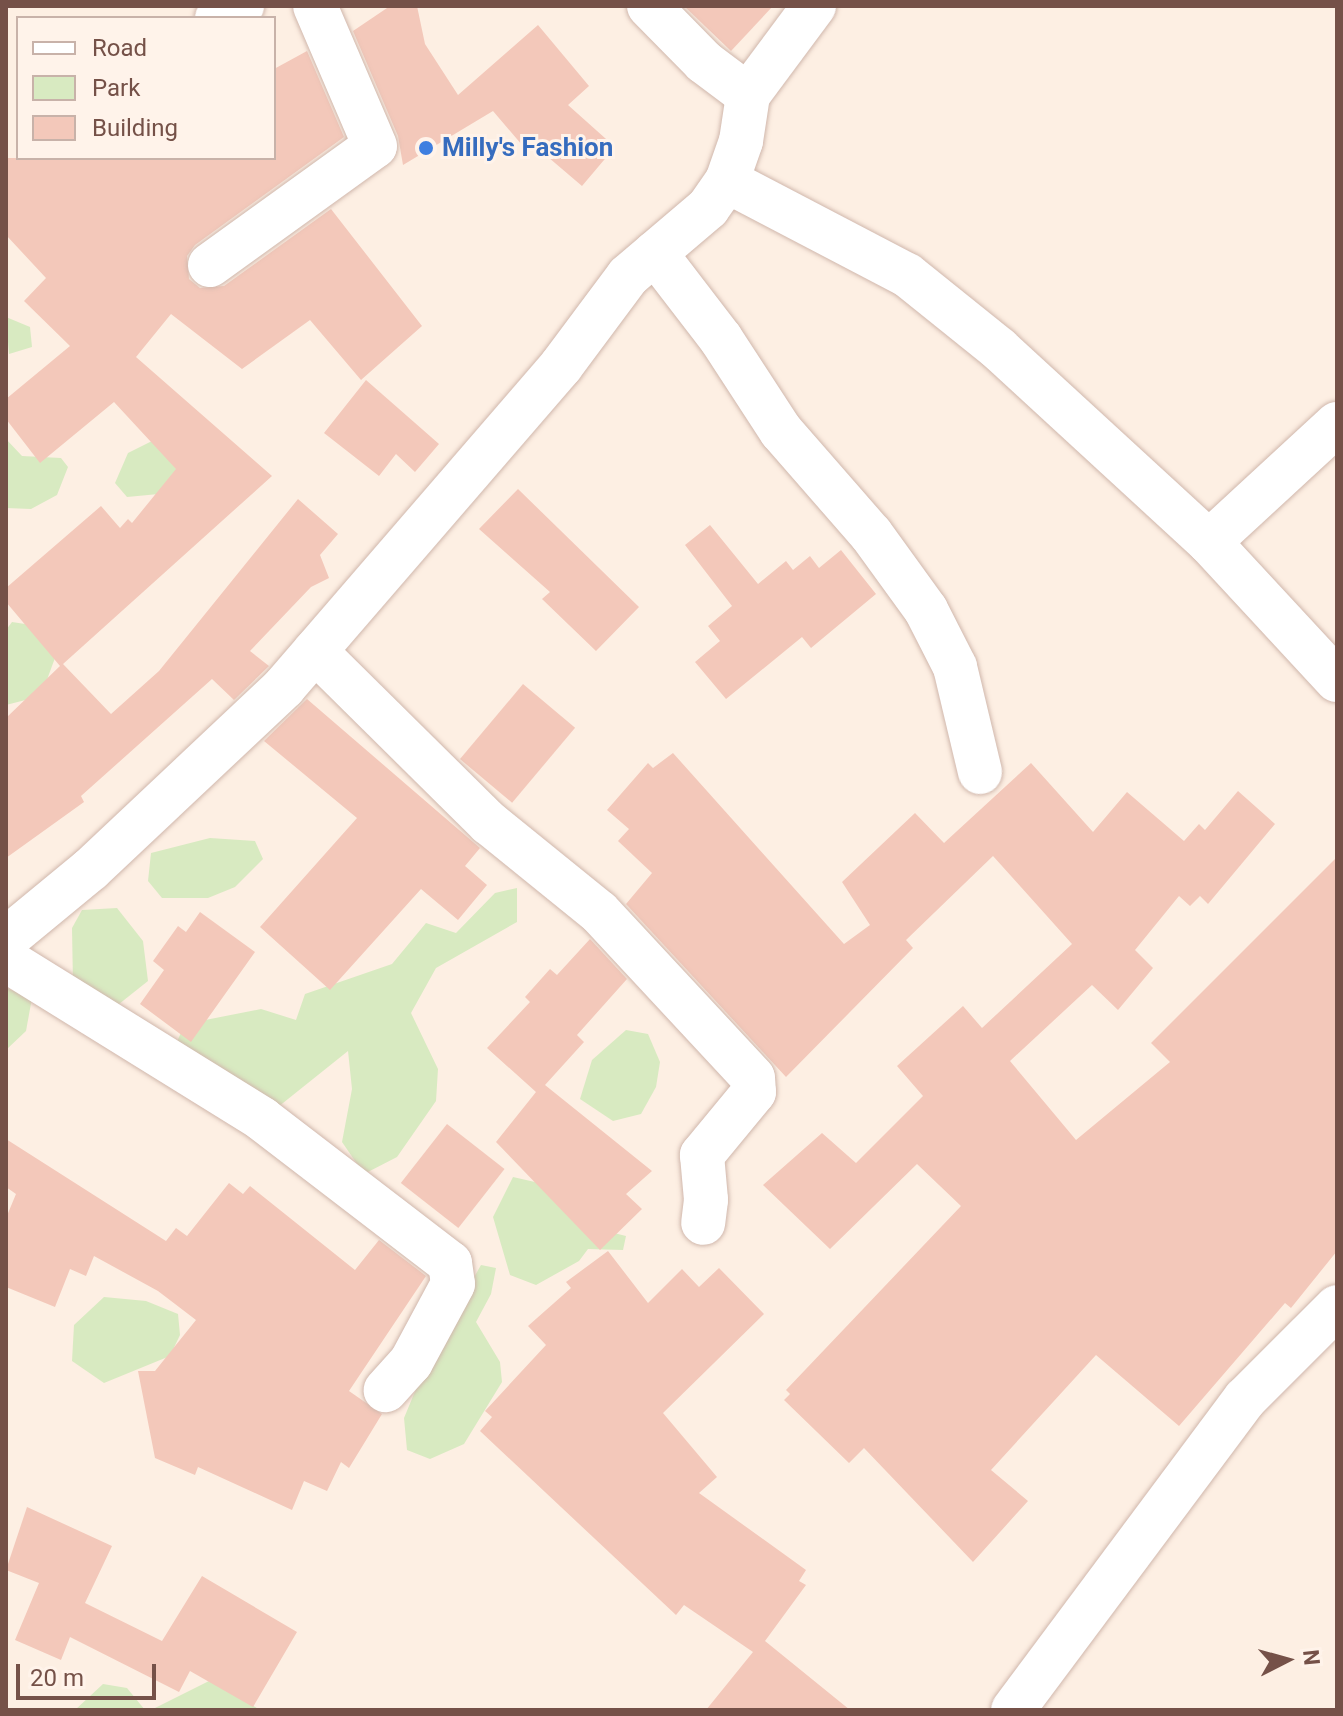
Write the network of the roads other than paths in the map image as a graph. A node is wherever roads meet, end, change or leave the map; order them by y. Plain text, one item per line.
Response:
1 (242, 6) edge
2 (315, 6) edge
3 (649, 6) edge
4 (814, 6) edge
5 (221, 16) edge
6 (748, 95) junction
7 (727, 181) junction
8 (655, 253) junction
9 (210, 265) dead end
10 (1337, 424) edge
11 (1209, 542) junction
12 (315, 651) junction
13 (1337, 680) edge
14 (980, 772) dead end
15 (6, 939) edge
16 (6, 960) edge
17 (703, 1223) dead end
18 (1337, 1307) edge
19 (386, 1390) dead end
20 (1013, 1710) edge

1 - 5 street
2 - 9 street
3 - 6 street
4 - 6 street
6 - 7 street
7 - 8 street
7 - 11 street
8 - 12 street
8 - 14 street
10 - 11 street
11 - 13 street
12 - 15 street
12 - 17 street
16 - 19 street
18 - 20 street

